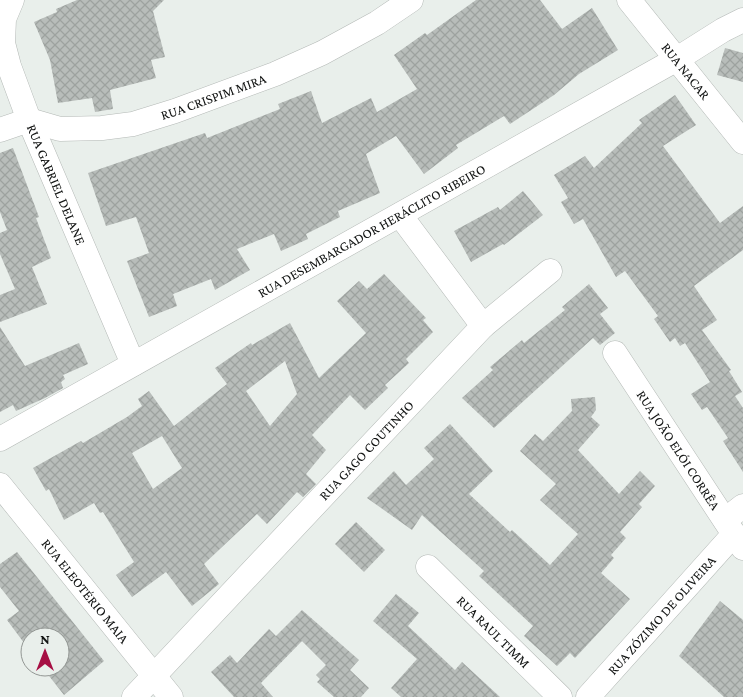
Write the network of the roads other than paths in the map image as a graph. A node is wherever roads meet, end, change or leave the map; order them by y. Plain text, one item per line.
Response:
1 (12, 0) edge
2 (411, 0) edge
3 (629, 0) edge
4 (743, 20) edge
5 (677, 59) junction
6 (29, 120) junction
7 (0, 130) edge
8 (743, 142) edge
9 (400, 215) junction
10 (550, 271) dead end
11 (483, 326) junction
12 (615, 353) dead end
13 (133, 364) junction
14 (0, 439) edge
15 (0, 485) edge
16 (736, 527) edge
17 (428, 567) dead end
18 (153, 676) junction
19 (134, 697) edge
20 (171, 697) edge
21 (560, 697) edge
22 (588, 697) edge

1 - 6 street, RUA GABRIEL DELANE
2 - 6 street, RUA CRISPIM MIRA
3 - 5 street, RUA NACAR
4 - 5 street, RUA DESEMBARGADOR HERÁCLITO RIBEIRO
5 - 8 street, RUA NACAR
5 - 9 street, RUA DESEMBARGADOR HERÁCLITO RIBEIRO
6 - 7 street
6 - 13 street, RUA GABRIEL DELANE
9 - 11 street
9 - 13 street, RUA DESEMBARGADOR HERÁCLITO RIBEIRO
10 - 11 street, RUA GAGO COUTINHO
11 - 18 street, RUA GAGO COUTINHO
12 - 16 street, RUA JOÃO ELÓI CORRÊA
13 - 14 street, RUA DESEMBARGADOR HERÁCLITO RIBEIRO
15 - 18 street, RUA ELEOTÉRIO MAIA
16 - 22 street, RUA ZÓZIMO DE OLIVEIRA
17 - 21 street, RUA RAUL TIMM
18 - 19 street, RUA GAGO COUTINHO
18 - 20 street, RUA ELEOTÉRIO MAIA

